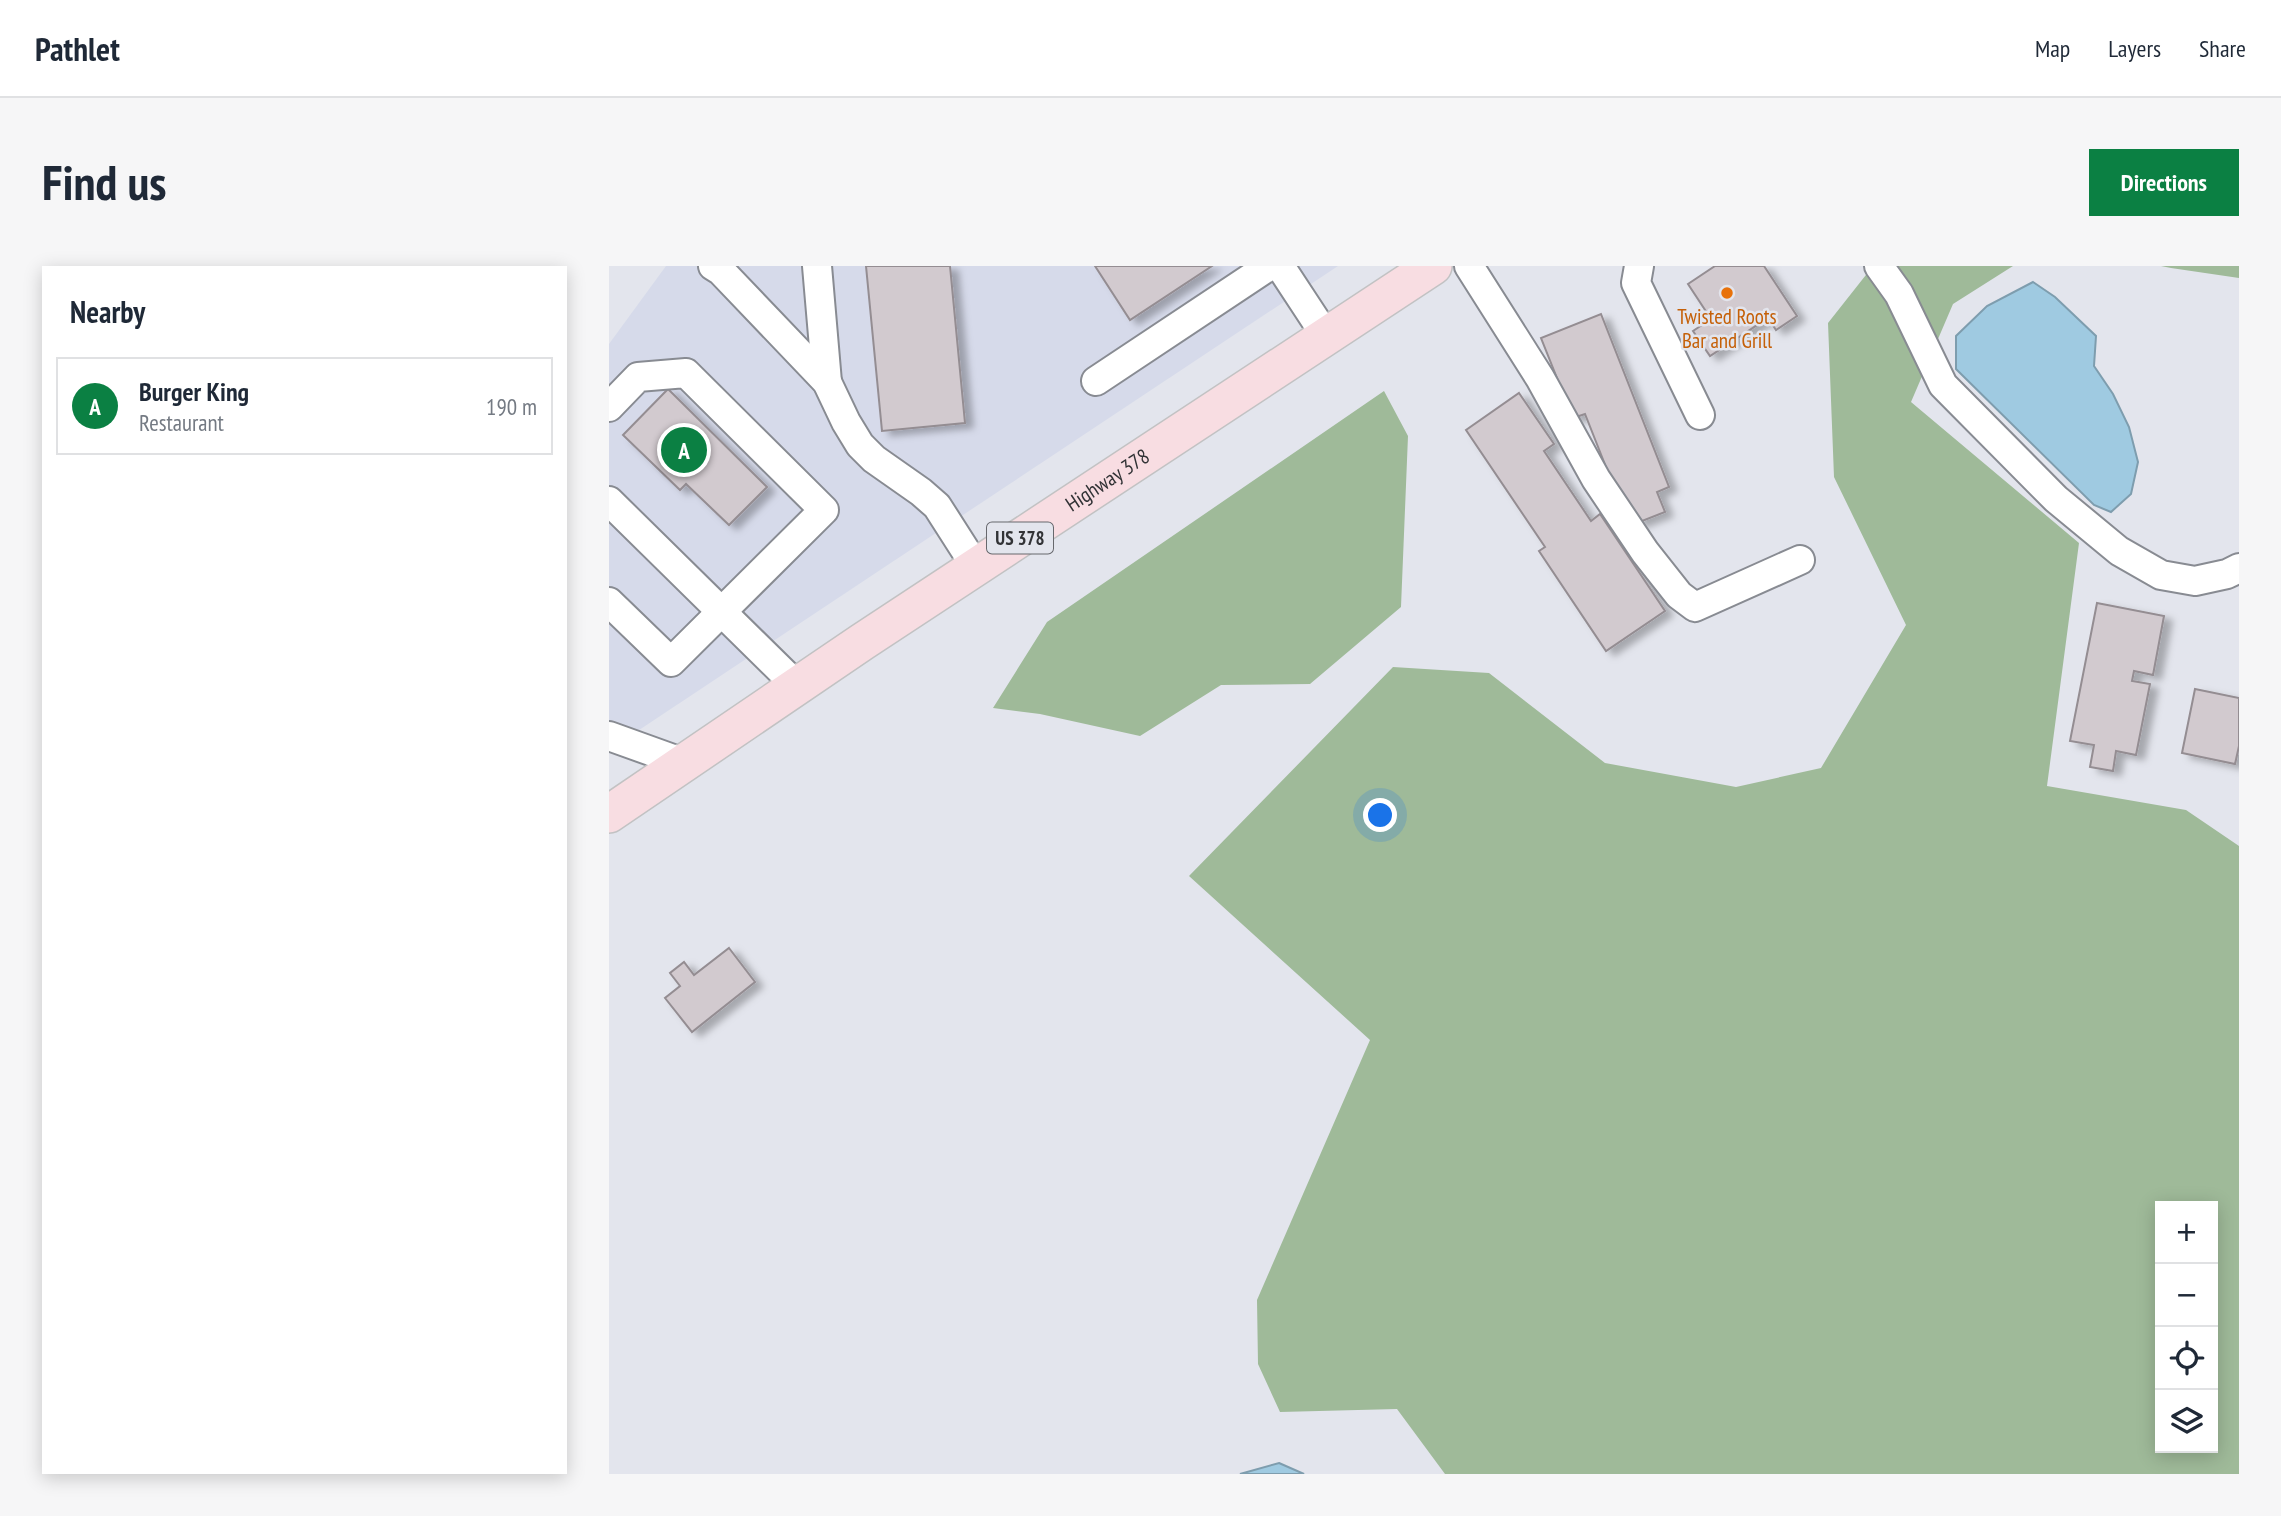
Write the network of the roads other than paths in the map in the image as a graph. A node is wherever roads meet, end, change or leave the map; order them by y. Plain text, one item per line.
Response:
1 (817, 266) edge
2 (1269, 266) edge
3 (1280, 266) edge
4 (1433, 266) edge
5 (1469, 266) edge
6 (1639, 266) edge
7 (1879, 266) edge
8 (719, 268) edge
9 (1327, 336) junction
10 (1096, 381) dead end
11 (827, 382) junction
12 (609, 407) edge
13 (1700, 415) dead end
14 (609, 501) edge
15 (1801, 560) dead end
16 (976, 567) junction
17 (2239, 568) edge
18 (609, 602) edge
19 (722, 612) junction
20 (797, 686) junction
21 (609, 736) edge
22 (684, 763) junction
23 (609, 814) edge

1 - 11 lane
2 - 10 lane
3 - 9 lane
4 - 9 main road, Highway 378 / US 378
5 - 15 lane
6 - 13 lane
7 - 17 lane
8 - 11 lane
9 - 16 main road, Highway 378 / US 378
11 - 16 lane
12 - 19 lane
14 - 19 lane
16 - 20 main road, Highway 378 / US 378
18 - 19 lane
19 - 20 lane
20 - 22 main road, Highway 378 / US 378
21 - 22 lane
22 - 23 main road, Highway 378 / US 378

